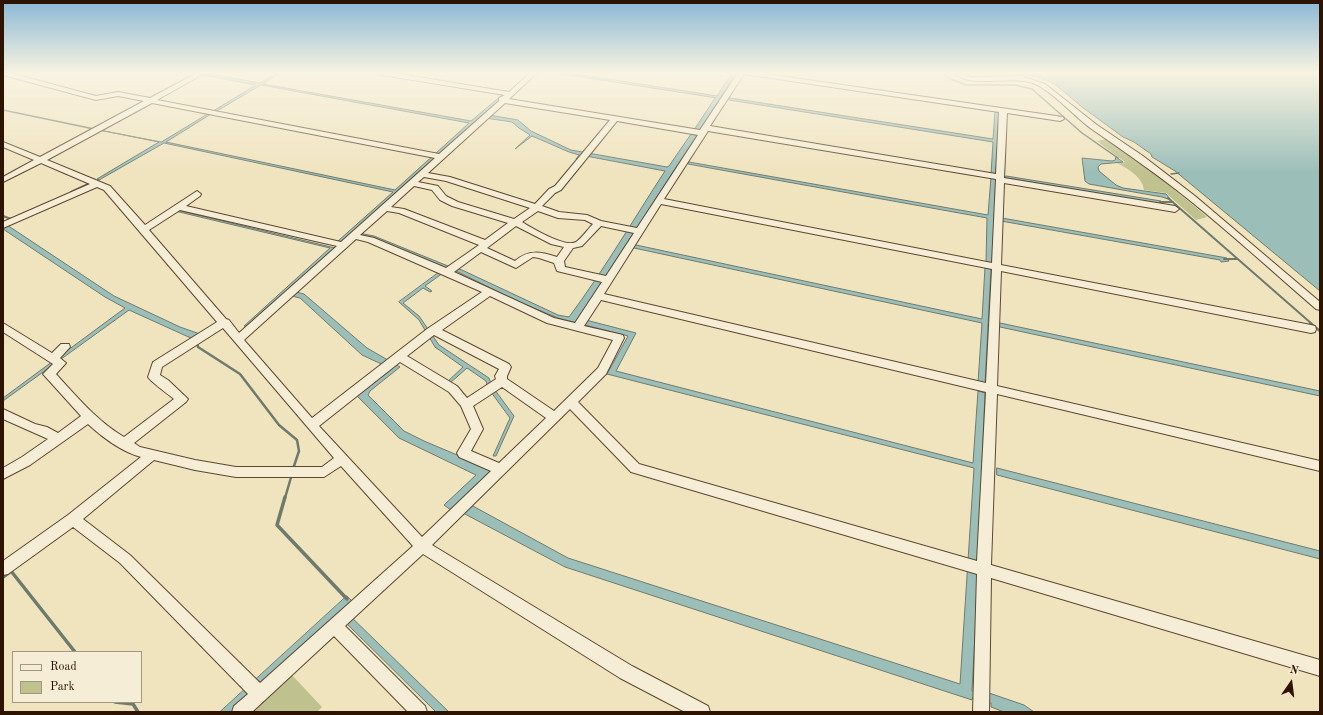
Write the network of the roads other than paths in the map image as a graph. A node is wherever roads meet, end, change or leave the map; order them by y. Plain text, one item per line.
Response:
1 (139, 106) edge
2 (183, 106) edge
3 (495, 106) edge
4 (540, 106) edge
5 (719, 106) edge
6 (978, 106) edge
7 (1070, 106) edge
8 (1003, 110) junction
9 (615, 119) junction
10 (1060, 119) dead end
11 (700, 131) junction
12 (3, 144) edge
13 (440, 157) junction
14 (41, 160) junction
15 (421, 174) junction
16 (999, 176) junction
17 (3, 180) edge
18 (411, 183) junction
19 (97, 184) junction
20 (197, 194) dead end
21 (659, 201) junction
22 (179, 207) junction
23 (537, 207) junction
24 (384, 208) junction
25 (1174, 209) dead end
26 (516, 223) junction
27 (599, 223) junction
28 (3, 225) edge
29 (144, 229) junction
30 (637, 231) junction
31 (353, 236) junction
32 (343, 245) junction
33 (483, 246) junction
34 (570, 246) junction
35 (559, 261) junction
36 (998, 267) junction
37 (450, 270) junction
38 (608, 280) junction
39 (489, 292) junction
40 (598, 296) junction
41 (1320, 307) edge
42 (225, 322) junction
43 (580, 323) junction
44 (3, 327) edge
45 (1311, 329) dead end
46 (431, 333) junction
47 (238, 338) junction
48 (66, 347) dead end
49 (56, 360) junction
50 (393, 362) junction
51 (495, 386) junction
52 (992, 390) junction
53 (570, 401) junction
54 (466, 404) junction
55 (3, 414) edge
56 (88, 417) junction
57 (554, 417) junction
58 (311, 425) junction
59 (57, 438) junction
60 (125, 443) junction
61 (152, 455) junction
62 (342, 459) junction
63 (1320, 466) edge
64 (500, 469) junction
65 (3, 474) edge
66 (73, 518) junction
67 (422, 546) junction
68 (4, 567) edge
69 (984, 570) junction
70 (342, 620) junction
71 (1320, 668) edge
72 (254, 689) junction
73 (981, 703) edge
74 (240, 712) edge
75 (419, 712) edge
76 (702, 712) edge

1 - 14 street
2 - 13 street
3 - 13 street
4 - 9 street
5 - 11 street
6 - 8 street
7 - 41 street
8 - 10 street
8 - 16 street
9 - 11 street
9 - 23 street
11 - 16 street
11 - 21 street
12 - 14 street
13 - 15 street
14 - 17 street
14 - 19 street
15 - 18 street
15 - 23 street
16 - 25 street
16 - 36 street
18 - 24 street
18 - 26 street
19 - 28 street
19 - 29 street
20 - 22 street
21 - 30 street
21 - 36 street
22 - 29 street
22 - 32 street
23 - 26 street
23 - 27 street
24 - 31 street
24 - 33 street
26 - 33 street
26 - 34 street
27 - 30 street
27 - 34 street
29 - 42 street
30 - 38 street
31 - 32 street
31 - 37 street
32 - 47 street
33 - 35 street
33 - 37 street
34 - 35 street
35 - 38 street
36 - 45 street
36 - 52 street
37 - 39 street
38 - 40 street
39 - 43 street
39 - 46 street
40 - 43 street
40 - 52 street
42 - 47 street
42 - 60 street
43 - 53 street
44 - 49 street
46 - 50 street
46 - 51 street
47 - 58 street
48 - 49 street
49 - 56 street
50 - 54 street
50 - 58 street
51 - 54 street
51 - 57 street
52 - 63 street
52 - 69 street
53 - 57 street
53 - 69 street
54 - 64 street
55 - 59 street
56 - 59 street
56 - 60 street
57 - 64 street
58 - 62 street
59 - 65 street
60 - 61 street
61 - 62 street
61 - 66 street
62 - 67 street
64 - 67 street
66 - 68 street
66 - 72 street
67 - 70 street
67 - 76 street
69 - 71 street
69 - 73 street
70 - 72 street
70 - 75 street
72 - 74 street

